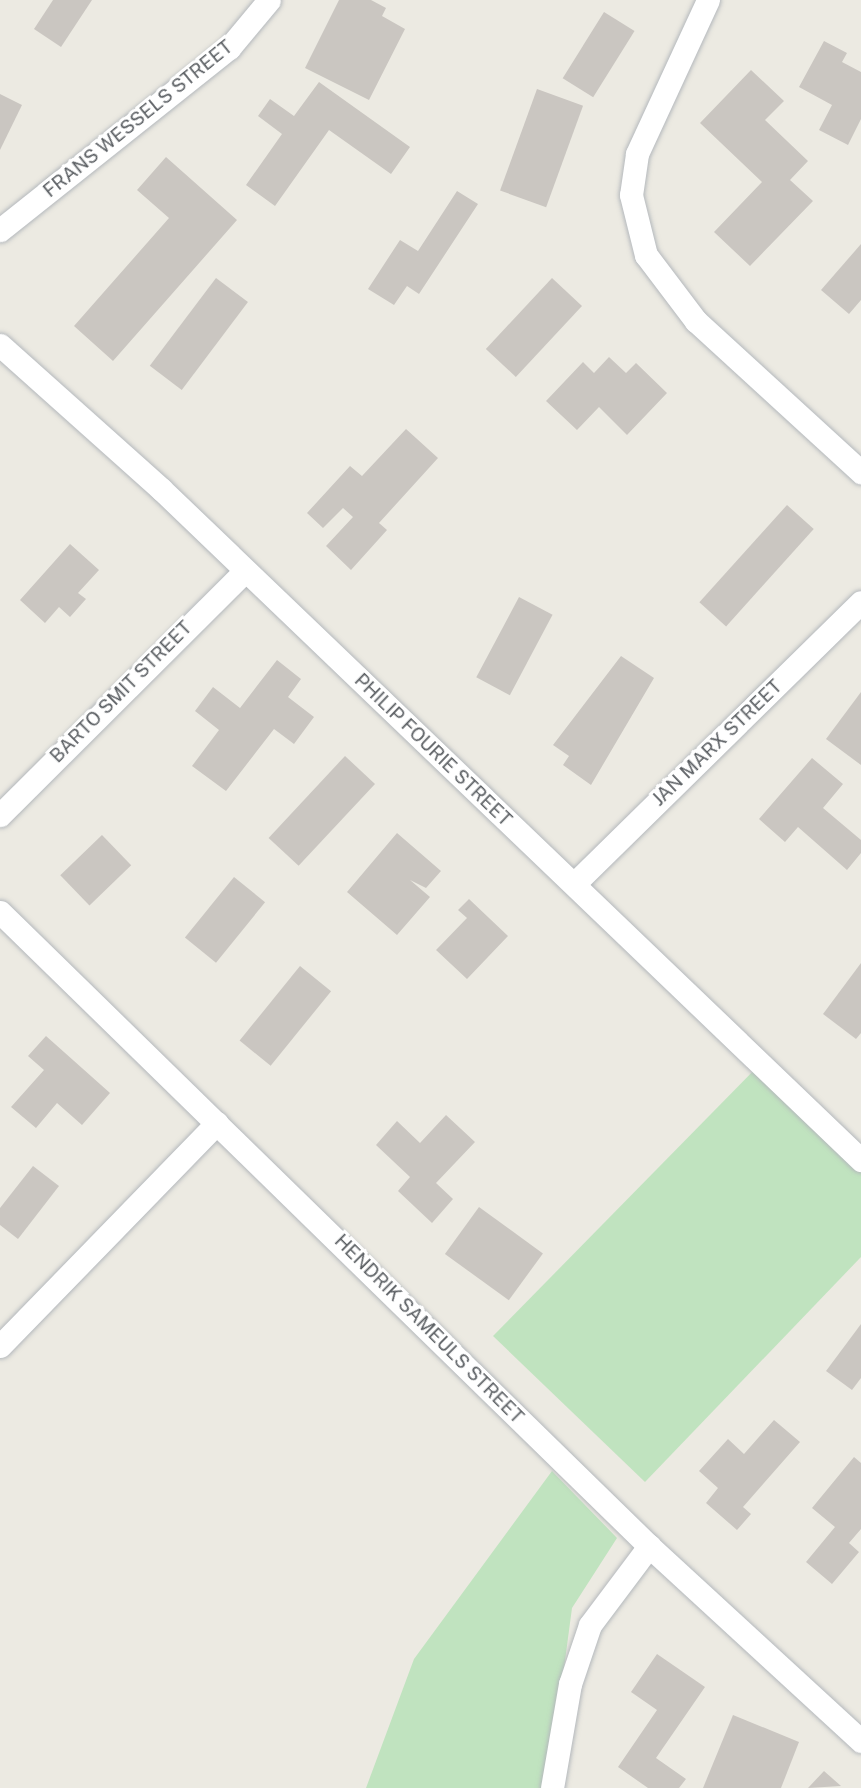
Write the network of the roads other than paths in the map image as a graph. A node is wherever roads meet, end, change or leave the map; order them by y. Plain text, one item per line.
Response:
1 (269, 0) edge
2 (708, 0) edge
3 (0, 230) edge
4 (0, 345) edge
5 (861, 472) edge
6 (244, 572) junction
7 (861, 603) edge
8 (0, 814) edge
9 (574, 884) junction
10 (0, 912) edge
11 (217, 1123) junction
12 (861, 1160) edge
13 (0, 1346) edge
14 (649, 1546) junction
15 (861, 1741) edge
16 (552, 1788) edge

1 - 3 street, FRANS WESSELS STREET
2 - 5 street
4 - 6 street, PHILIP FOURIE STREET
6 - 8 street, BARTO SMIT STREET
6 - 9 street, PHILIP FOURIE STREET
7 - 9 street, JAN MARX STREET
9 - 12 street, PHILIP FOURIE STREET
10 - 11 street, HENDRIK SAMEULS STREET
11 - 13 street
11 - 14 street, HENDRIK SAMEULS STREET
14 - 15 street, HENDRIK SAMEULS STREET
14 - 16 street

